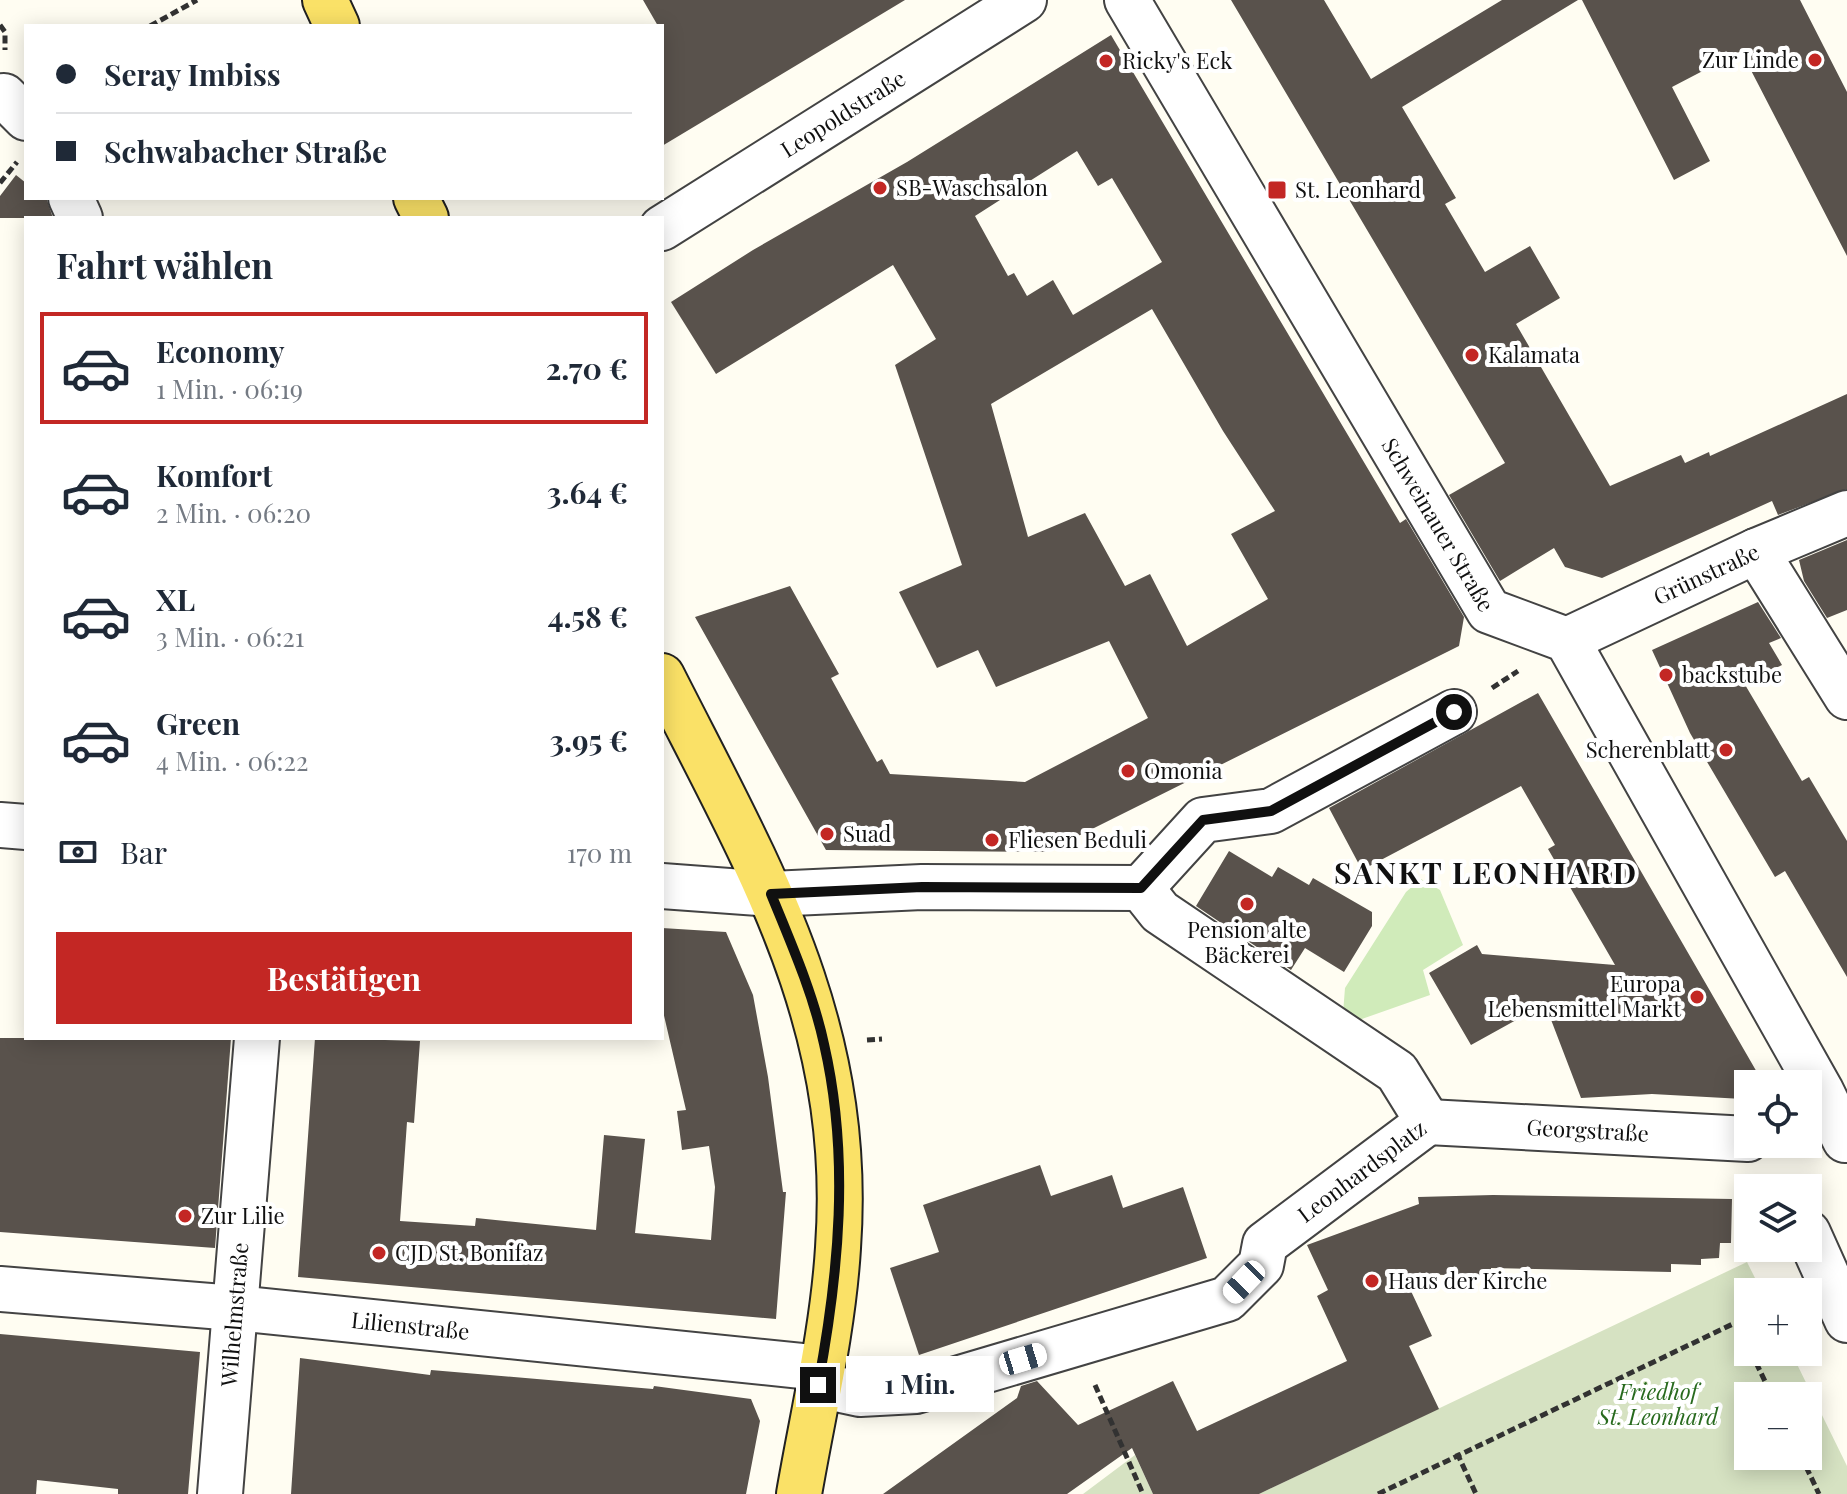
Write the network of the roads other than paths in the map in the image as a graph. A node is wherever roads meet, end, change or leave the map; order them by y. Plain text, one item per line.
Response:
1 (325, 0) edge
2 (1024, 0) edge
3 (1127, 0) edge
4 (336, 24) edge
5 (664, 227) edge
6 (1847, 513) edge
7 (1756, 551) junction
8 (1567, 640) junction
9 (664, 680) edge
10 (1847, 697) edge
11 (1454, 712) road end
12 (0, 825) edge
13 (24, 827) edge
14 (664, 886) edge
15 (1141, 888) junction
16 (771, 894) junction
17 (257, 1040) edge
18 (1428, 1122) junction
19 (1734, 1138) edge
20 (1833, 1140) edge
21 (1265, 1244) joint
22 (1821, 1262) edge
23 (0, 1289) edge
24 (235, 1308) junction
25 (1847, 1320) edge
26 (819, 1377) junction
27 (220, 1494) edge
28 (799, 1494) edge

1 - 4 main road
2 - 5 street, Leopoldstraße
3 - 8 street, Schweinauer Straße
6 - 7 street, Grünstraße
7 - 8 street, Grünstraße
7 - 10 street
8 - 20 street
9 - 16 main road
11 - 15 street
12 - 13 street
14 - 16 street
15 - 16 street
15 - 18 street, Leonhardsplatz
16 - 26 main road
17 - 24 street, Wilhelmstraße
18 - 19 street, Georgstraße
18 - 21 street, Leonhardsplatz
21 - 26 street, Lilienstraße
22 - 25 street
23 - 24 street, Lilienstraße
24 - 26 street, Lilienstraße
24 - 27 street, Wilhelmstraße
26 - 28 main road

